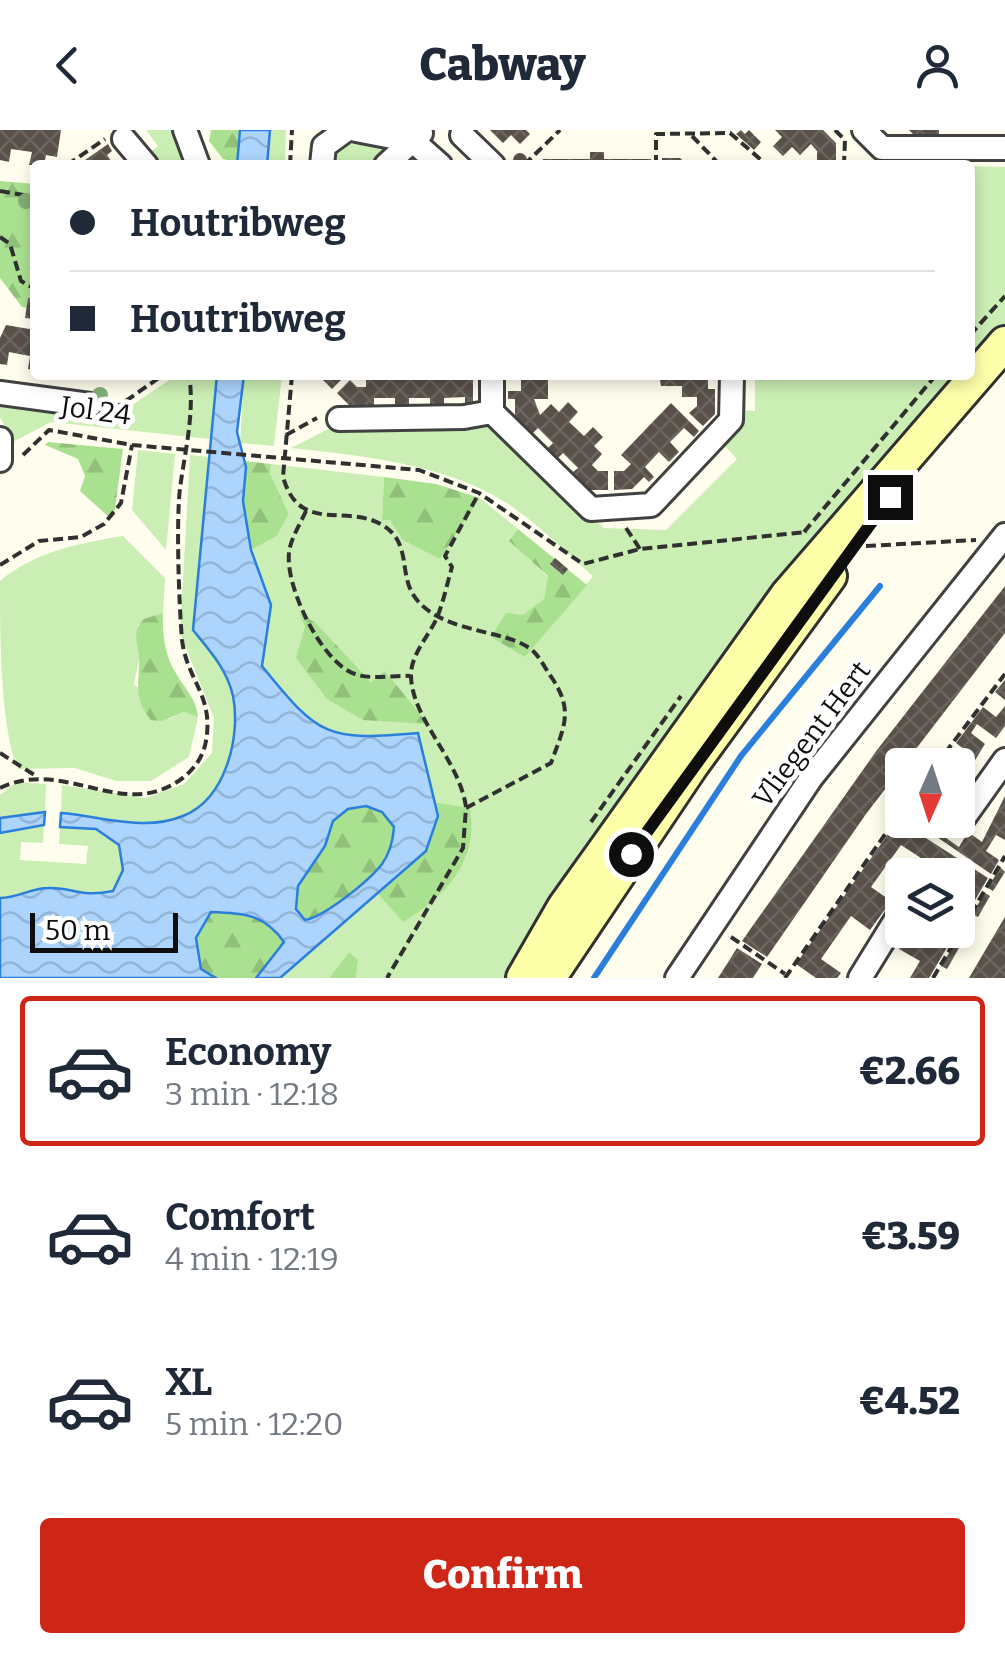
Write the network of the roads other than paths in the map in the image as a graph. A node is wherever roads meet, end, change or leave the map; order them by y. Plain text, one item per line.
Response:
1 (185, 130) edge
2 (346, 130) edge
3 (356, 130) edge
4 (864, 130) edge
5 (462, 134) dead end
6 (418, 135) edge
7 (124, 139) road end
8 (1005, 148) edge
9 (882, 159) edge
10 (142, 160) edge
11 (196, 160) edge
12 (323, 160) edge
13 (391, 160) edge
14 (436, 160) edge
15 (488, 160) edge
16 (1005, 343) edge
17 (1005, 366) edge
18 (492, 380) edge
19 (732, 380) edge
20 (0, 393) edge
21 (90, 405) road end
22 (492, 412) junction
23 (340, 419) road end
24 (0, 439) edge
25 (6, 464) edge
26 (1003, 538) edge
27 (844, 542) junction
28 (1005, 760) edge
29 (975, 802) edge
30 (885, 938) edge
31 (523, 978) edge
32 (549, 978) edge
33 (677, 978) edge
34 (860, 978) edge

1 - 11 street
2 - 12 street
3 - 6 street
4 - 9 street
5 - 15 street
6 - 13 street
6 - 14 street
7 - 10 street
8 - 9 street
16 - 27 main road
17 - 27 main road
18 - 22 street
19 - 22 street
20 - 21 street
22 - 23 street
24 - 25 street
26 - 33 street, Vliegent Hert
27 - 31 main road
27 - 32 main road
28 - 29 street
30 - 34 street

